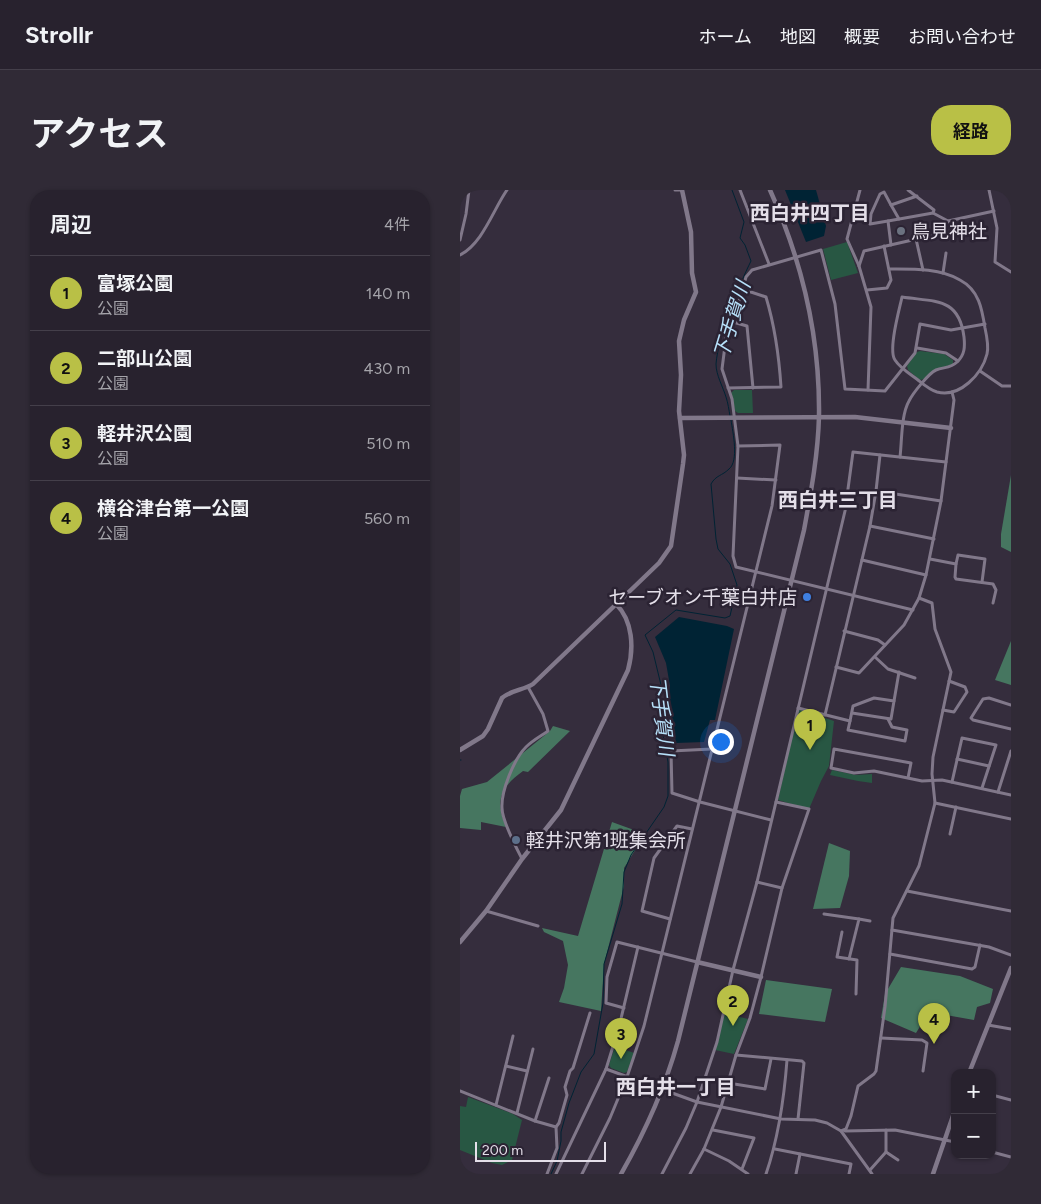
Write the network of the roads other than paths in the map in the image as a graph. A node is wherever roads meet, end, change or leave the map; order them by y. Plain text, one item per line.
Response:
1 (469, 190) edge
2 (508, 190) edge
3 (675, 190) edge
4 (682, 190) edge
5 (740, 190) edge
6 (770, 190) edge
7 (860, 190) edge
8 (908, 190) edge
9 (989, 190) edge
10 (917, 196) junction
11 (891, 205) junction
12 (994, 211) junction
13 (933, 213) junction
14 (898, 219) junction
15 (888, 221) junction
16 (948, 221) junction
17 (916, 239) junction
18 (460, 240) edge
19 (891, 245) junction
20 (884, 246) junction
21 (946, 253) dead end
22 (460, 255) edge
23 (796, 257) junction
24 (769, 264) junction
25 (859, 266) junction
26 (890, 269) junction
27 (923, 270) junction
28 (1011, 272) edge
29 (943, 273) junction
30 (742, 289) junction
31 (867, 290) junction
32 (733, 322) junction
33 (985, 324) junction
34 (962, 328) junction
35 (917, 348) junction
36 (958, 361) junction
37 (903, 368) junction
38 (980, 371) junction
39 (922, 384) junction
40 (1011, 386) edge
41 (728, 388) junction
42 (753, 388) junction
43 (868, 390) junction
44 (952, 392) junction
45 (819, 416) junction
46 (734, 417) junction
47 (680, 418) junction
48 (904, 422) junction
49 (951, 428) junction
50 (738, 446) junction
51 (880, 455) junction
52 (900, 457) junction
53 (946, 462) junction
54 (737, 478) junction
55 (776, 480) junction
56 (876, 491) junction
57 (941, 501) junction
58 (870, 526) junction
59 (934, 539) junction
60 (930, 559) junction
61 (862, 560) junction
62 (956, 564) junction
63 (755, 572) junction
64 (926, 575) junction
65 (791, 581) junction
66 (982, 582) junction
67 (827, 590) junction
68 (853, 595) junction
69 (919, 598) junction
70 (994, 603) dead end
71 (616, 604) junction
72 (913, 610) junction
73 (844, 631) junction
74 (885, 645) junction
75 (875, 657) junction
76 (836, 667) junction
77 (899, 672) junction
78 (915, 678) dead end
79 (949, 681) junction
80 (528, 687) junction
81 (894, 701) junction
82 (1011, 706) edge
83 (798, 708) junction
84 (943, 710) junction
85 (852, 713) junction
86 (825, 714) junction
87 (888, 719) junction
88 (850, 721) junction
89 (1011, 729) edge
90 (712, 749) junction
91 (460, 750) edge
92 (1011, 751) edge
93 (957, 759) junction
94 (989, 766) junction
95 (908, 778) junction
96 (932, 780) junction
97 (952, 782) junction
98 (982, 788) junction
99 (998, 792) junction
100 (1011, 795) edge
101 (700, 802) junction
102 (776, 802) junction
103 (936, 803) junction
104 (956, 807) junction
105 (735, 812) junction
106 (1011, 819) edge
107 (771, 820) junction
108 (692, 829) junction
109 (950, 834) dead end
110 (522, 859) junction
111 (757, 882) junction
112 (782, 888) junction
113 (907, 891) junction
114 (486, 911) junction
115 (1011, 911) edge
116 (824, 914) dead end
117 (670, 919) junction
118 (858, 919) junction
119 (870, 921) dead end
120 (538, 926) dead end
121 (892, 930) junction
122 (842, 932) dead end
123 (460, 942) edge
124 (980, 945) junction
125 (638, 947) junction
126 (661, 953) junction
127 (890, 954) junction
128 (1011, 956) edge
129 (849, 959) junction
130 (697, 962) junction
131 (1011, 968) edge
132 (733, 970) junction
133 (761, 978) junction
134 (856, 994) dead end
135 (624, 1008) junction
136 (590, 1013) dead end
137 (988, 1025) junction
138 (1011, 1029) edge
139 (513, 1036) dead end
140 (881, 1038) junction
141 (533, 1049) dead end
142 (736, 1055) junction
143 (771, 1059) junction
144 (787, 1060) junction
145 (506, 1066) junction
146 (606, 1069) junction
147 (971, 1069) edge
148 (527, 1071) junction
149 (923, 1071) dead end
150 (627, 1077) junction
151 (549, 1078) dead end
152 (728, 1083) junction
153 (662, 1089) junction
154 (460, 1091) edge
155 (996, 1096) edge
156 (1011, 1100) edge
157 (697, 1102) junction
158 (496, 1105) junction
159 (721, 1107) junction
160 (517, 1113) junction
161 (953, 1114) edge
162 (781, 1118) junction
163 (798, 1120) junction
164 (535, 1121) junction
165 (556, 1127) junction
166 (713, 1130) junction
167 (886, 1130) junction
168 (841, 1131) junction
169 (944, 1138) junction
170 (951, 1141) edge
171 (704, 1149) junction
172 (775, 1149) junction
173 (886, 1152) junction
174 (996, 1153) edge
175 (800, 1154) junction
176 (1011, 1158) edge
177 (898, 1160) dead end
178 (742, 1169) junction
179 (870, 1170) junction
180 (460, 1172) edge
181 (464, 1174) edge
182 (547, 1174) edge
183 (556, 1174) edge
184 (583, 1174) edge
185 (621, 1174) edge
186 (662, 1174) edge
187 (690, 1174) edge
188 (748, 1174) edge
189 (766, 1174) edge
190 (796, 1174) edge
191 (849, 1174) edge
192 (872, 1174) edge
193 (933, 1174) edge

1 - 18 street
2 - 22 street
3 - 4 street
4 - 47 street
5 - 24 street
6 - 23 street
7 - 25 street
8 - 10 street
9 - 12 street
10 - 11 street
10 - 13 street
11 - 14 street
11 - 15 street
12 - 16 street
12 - 28 street
13 - 14 street
13 - 16 street
14 - 15 street
15 - 19 street
16 - 17 street
17 - 19 street
17 - 27 street
19 - 20 street
20 - 25 street
20 - 26 street
21 - 29 street
23 - 24 street
23 - 43 street
23 - 45 street
24 - 30 street
25 - 31 street
26 - 27 street
26 - 31 street
27 - 29 street
29 - 33 street
30 - 32 street
30 - 42 street
31 - 43 street
32 - 41 street
32 - 42 street
33 - 34 street
33 - 38 street
34 - 35 street
34 - 36 street
34 - 37 street
35 - 36 street
35 - 37 street
36 - 39 street
37 - 39 street
37 - 43 street
38 - 40 street
38 - 44 street
39 - 44 street
39 - 48 street
41 - 42 street
41 - 46 street
44 - 49 street
45 - 46 street
45 - 48 street
45 - 65 street
46 - 47 street
46 - 50 street
47 - 71 street
48 - 49 street
48 - 52 street
49 - 53 street
50 - 54 street
50 - 55 street
51 - 52 street
51 - 56 street
51 - 67 street
52 - 53 street
53 - 57 street
54 - 55 street
54 - 63 street
55 - 63 street
56 - 57 street
56 - 58 street
57 - 59 street
58 - 59 street
58 - 61 street
59 - 60 street
60 - 62 street
60 - 64 street
61 - 64 street
61 - 68 street
62 - 66 street
62 - 66 street
63 - 65 street
63 - 90 street
64 - 69 street
65 - 67 street
65 - 105 street
66 - 70 street
67 - 68 street
67 - 83 street
68 - 72 street
68 - 73 street
69 - 72 street
69 - 79 street
71 - 80 street
71 - 110 street
72 - 74 street
73 - 74 street
73 - 76 street
74 - 75 street
75 - 76 street
75 - 77 street
76 - 86 street
77 - 78 street
77 - 81 street
79 - 84 street
79 - 84 street
80 - 91 street
80 - 110 street
81 - 85 street
81 - 87 street
82 - 89 street
83 - 86 street
83 - 102 street
84 - 96 street
85 - 87 street
85 - 88 street
86 - 88 street
87 - 88 street
90 - 101 street
90 - 101 street
92 - 99 street
93 - 94 street
93 - 94 street
93 - 97 street
94 - 98 street
95 - 95 street
95 - 96 street
96 - 97 street
96 - 103 street
97 - 98 street
98 - 99 street
99 - 100 street
101 - 105 street
101 - 108 street
102 - 107 street
102 - 112 street
103 - 104 street
103 - 113 street
104 - 106 street
104 - 109 street
105 - 107 street
105 - 130 street
107 - 111 street
108 - 117 street
108 - 117 street
110 - 114 street
111 - 112 street
111 - 132 street
112 - 133 street
113 - 115 street
113 - 121 street
114 - 120 street
114 - 123 street
116 - 118 street
117 - 126 street
118 - 119 street
118 - 129 street
121 - 124 street
121 - 127 street
122 - 129 street
124 - 127 street
124 - 128 street
125 - 126 street
125 - 135 street
125 - 135 street
126 - 130 street
126 - 150 street
127 - 140 street
129 - 134 street
130 - 132 street
130 - 153 street
131 - 137 street
132 - 133 street
132 - 157 street
133 - 142 street
135 - 146 street
136 - 165 street
137 - 138 street
137 - 147 street
139 - 145 street
140 - 149 street
140 - 168 street
141 - 148 street
142 - 143 street
142 - 152 street
143 - 144 street
143 - 152 street
144 - 162 street
144 - 163 street
145 - 148 street
145 - 158 street
146 - 150 street
146 - 183 street
148 - 160 street
150 - 153 street
150 - 184 street
151 - 164 street
152 - 159 street
153 - 157 street
153 - 185 street
154 - 158 street
155 - 156 street
157 - 159 street
157 - 186 street
158 - 160 street
159 - 162 street
159 - 166 street
160 - 164 street
161 - 169 street
162 - 163 street
162 - 172 street
163 - 168 street
164 - 165 street
165 - 182 street
166 - 171 street
166 - 178 street
167 - 168 street
167 - 169 street
167 - 173 street
168 - 179 street
169 - 170 street
169 - 193 street
171 - 178 street
171 - 187 street
172 - 175 street
172 - 189 street
173 - 177 street
173 - 179 street
174 - 176 street
175 - 190 street
175 - 191 street
178 - 188 street
179 - 192 street
180 - 181 street

